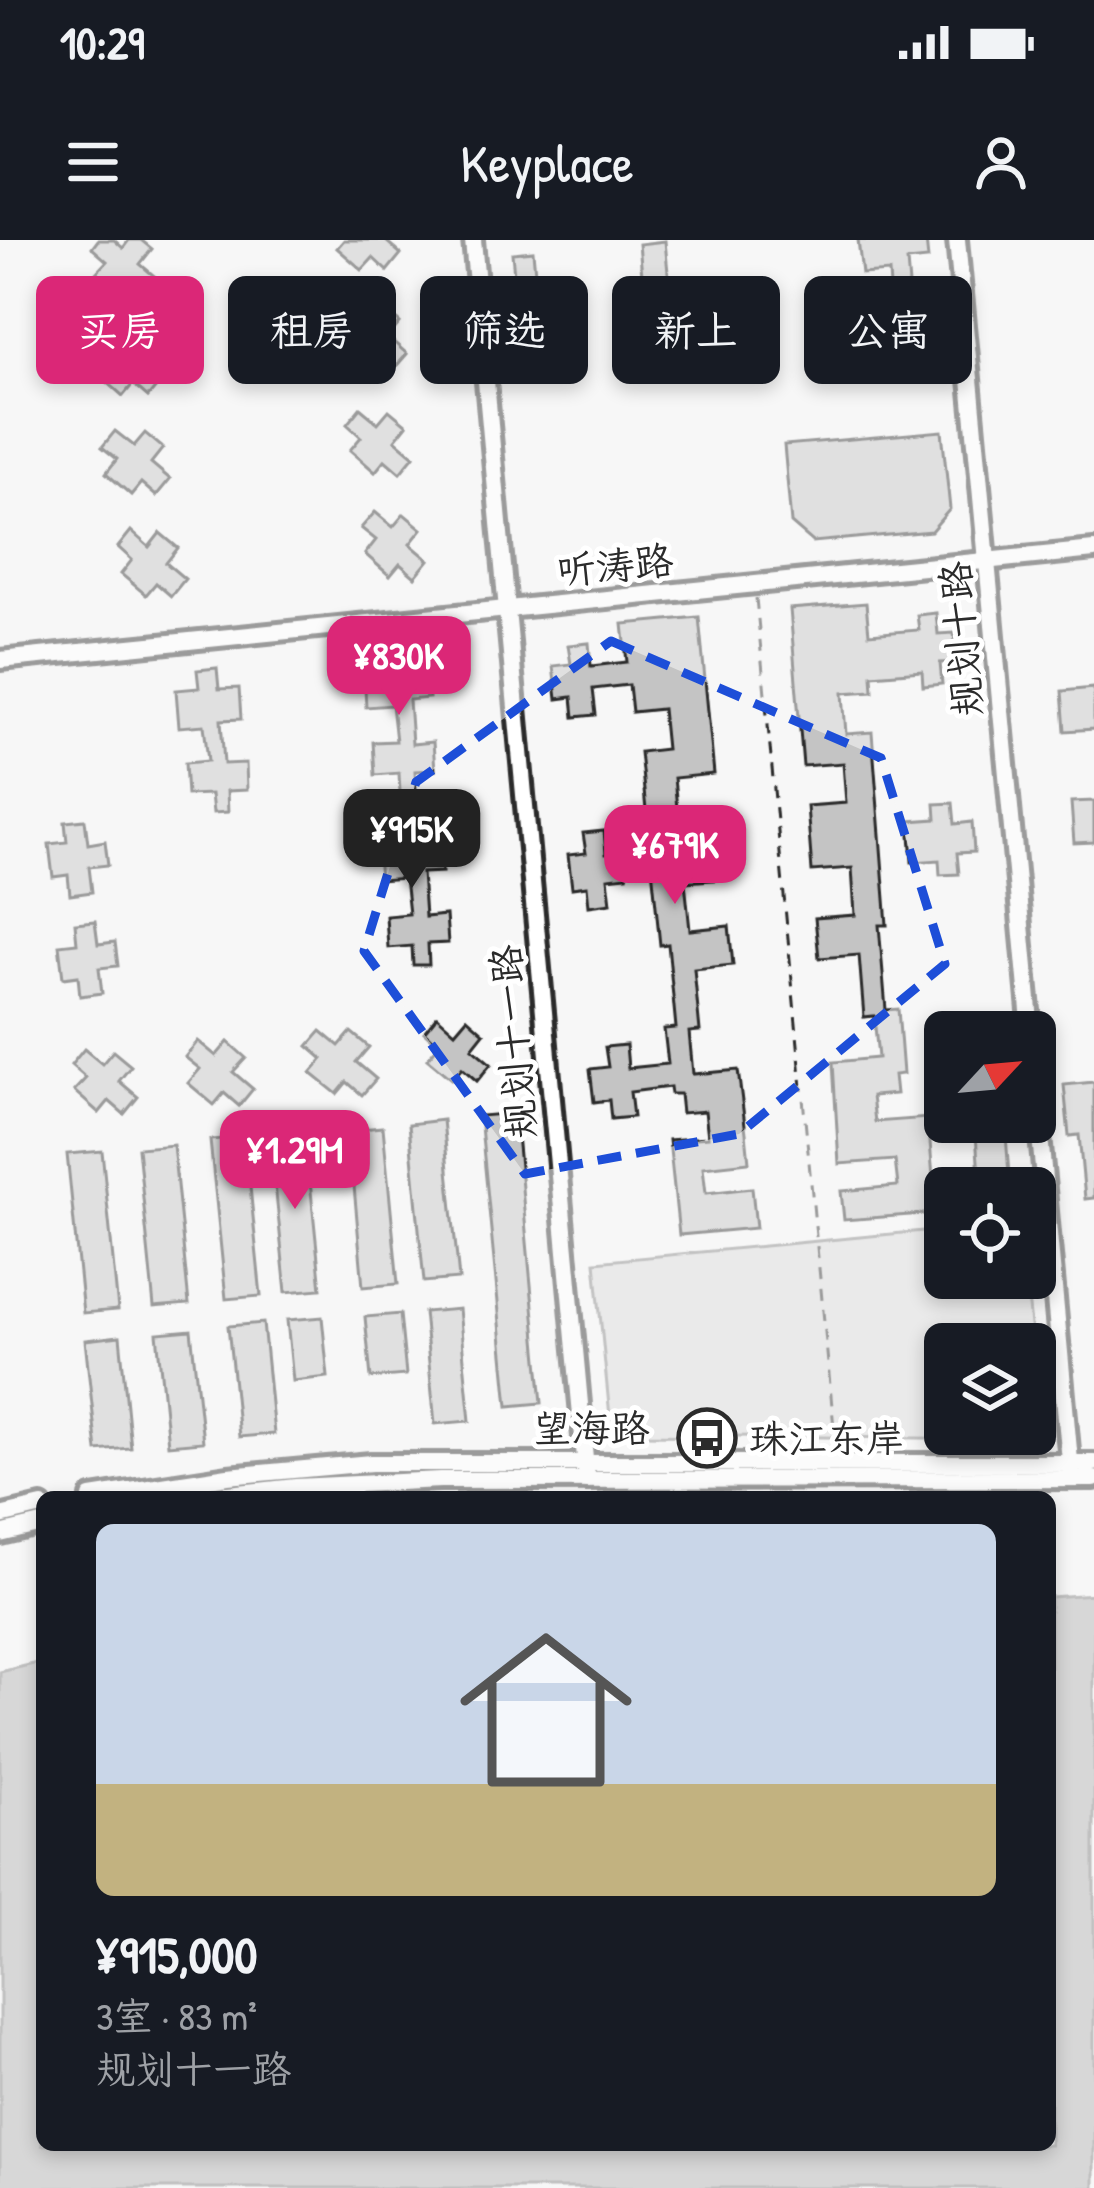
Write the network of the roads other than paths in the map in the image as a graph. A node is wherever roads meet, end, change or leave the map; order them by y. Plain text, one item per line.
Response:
1 (473, 240) edge
2 (957, 240) edge
3 (1094, 550) edge
4 (988, 561) junction
5 (506, 609) junction
6 (0, 660) edge
7 (1028, 1011) edge
8 (1041, 1143) edge
9 (1094, 1463) edge
10 (586, 1470) junction
11 (1071, 1471) junction
12 (1094, 1479) edge
13 (130, 1491) edge
14 (268, 1491) edge
15 (36, 1507) edge
16 (0, 1516) edge
17 (36, 1525) edge
18 (0, 1534) edge

1 - 5 street, 规划十一路
2 - 4 street, 规划十路
3 - 4 street, 听涛路
4 - 5 street, 听涛路
4 - 7 street, 规划十路
5 - 6 street, 听涛路
5 - 10 street, 规划十一路
8 - 11 street
9 - 11 street, 望海路
10 - 11 street, 望海路
10 - 11 street, 望海路
10 - 13 street, 望海路
10 - 14 street, 望海路
11 - 12 street, 望海路
15 - 16 street
17 - 18 street

